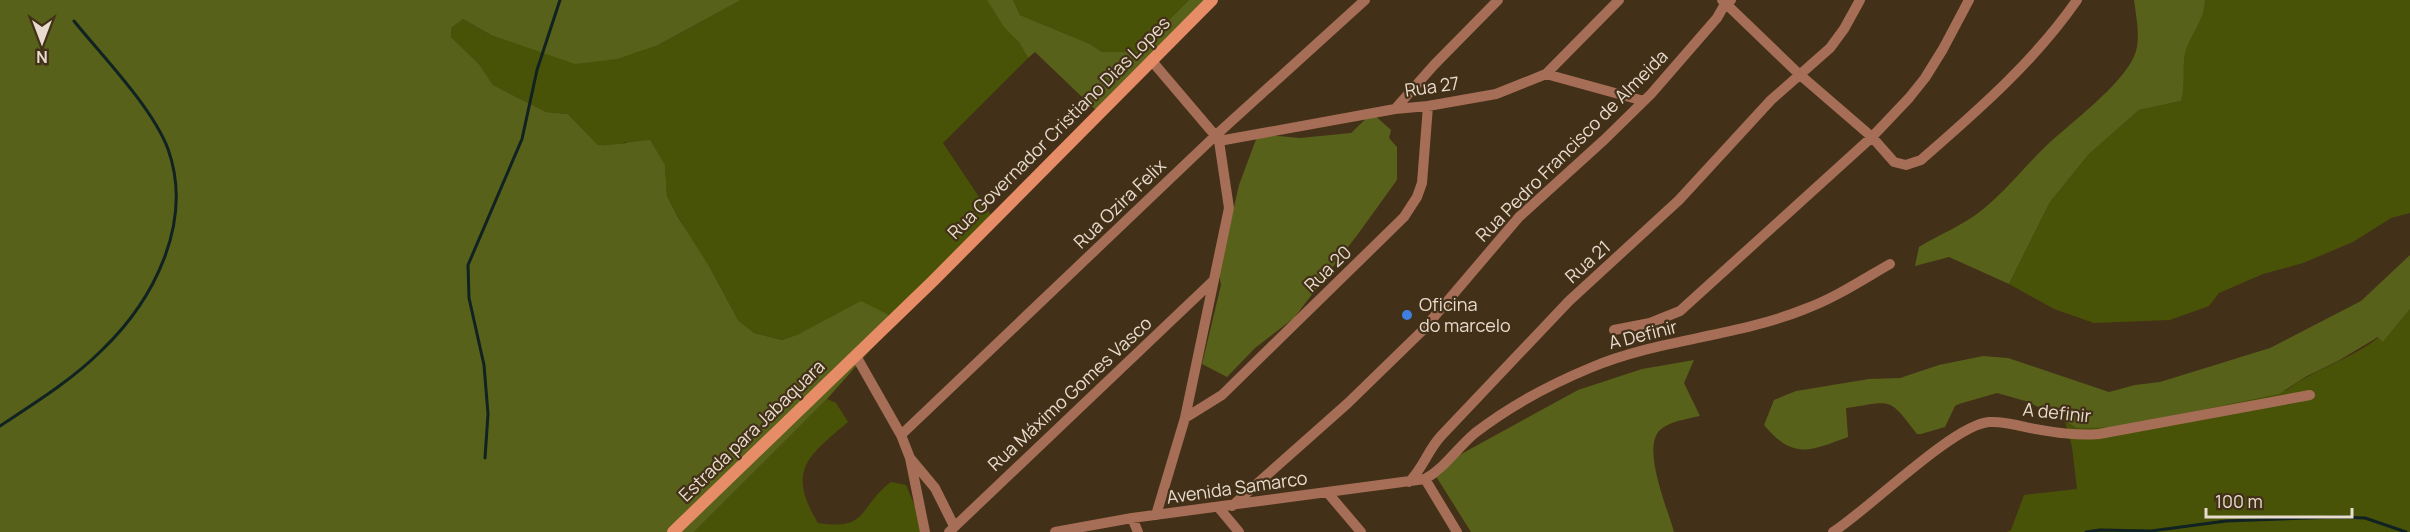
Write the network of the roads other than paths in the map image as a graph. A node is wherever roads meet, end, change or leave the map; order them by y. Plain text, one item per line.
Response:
1 (1212, 0) edge
2 (1365, 0) edge
3 (1498, 0) edge
4 (1618, 0) edge
5 (1860, 0) edge
6 (1969, 0) edge
7 (2077, 0) edge
8 (1726, 2) edge
9 (1151, 60) junction
10 (1546, 74) junction
11 (1799, 74) junction
12 (1644, 101) junction
13 (1428, 106) junction
14 (1395, 109) junction
15 (1872, 137) junction
16 (1217, 138) junction
17 (1890, 264) dead end
18 (1214, 280) junction
19 (933, 281) joint
20 (1614, 330) dead end
21 (856, 356) junction
22 (2310, 395) dead end
23 (1185, 418) junction
24 (901, 435) junction
25 (910, 458) junction
26 (1425, 479) junction
27 (1409, 482) junction
28 (1327, 492) junction
29 (1232, 507) junction
30 (1219, 508) junction
31 (1155, 516) junction
32 (1132, 518) junction
33 (951, 529) edge
34 (673, 532) edge
35 (925, 532) edge
36 (1055, 532) edge
37 (1138, 532) edge
38 (1239, 532) edge
39 (1361, 532) edge
40 (1458, 532) edge
41 (1833, 532) edge

1 - 9 street, Rua Governador Cristiano Dias Lopes
2 - 16 street, Rua Ozira Felix
3 - 14 street
4 - 10 street
5 - 11 street, Rua 21
6 - 15 street
7 - 15 street
8 - 11 street
8 - 12 street, Rua Pedro Francisco de Almeida
9 - 16 street
9 - 19 street, Rua Governador Cristiano Dias Lopes
10 - 12 street
10 - 13 street, Rua 27
11 - 15 street
11 - 27 street, Rua 21
12 - 29 street, Rua Pedro Francisco de Almeida
13 - 14 street, Rua 27
13 - 23 street, Rua 20
14 - 16 street, Rua 27
15 - 20 street
16 - 18 street
16 - 24 street, Rua Ozira Felix
17 - 26 street, A Definir
18 - 23 street
18 - 33 street, Rua Máximo Gomes Vasco
19 - 21 street, Estrada para Jabaquara
21 - 24 street
21 - 34 street, Estrada para Jabaquara
22 - 41 street, A definir
23 - 31 street
24 - 25 street
25 - 33 street
25 - 35 street
26 - 27 street, Avenida Samarco
26 - 40 street
27 - 28 street, Avenida Samarco
28 - 29 street, Avenida Samarco
28 - 39 street
29 - 30 street, Avenida Samarco
30 - 31 street, Avenida Samarco
30 - 38 street
31 - 32 street, Avenida Samarco
32 - 36 street, Avenida Samarco
32 - 37 street

